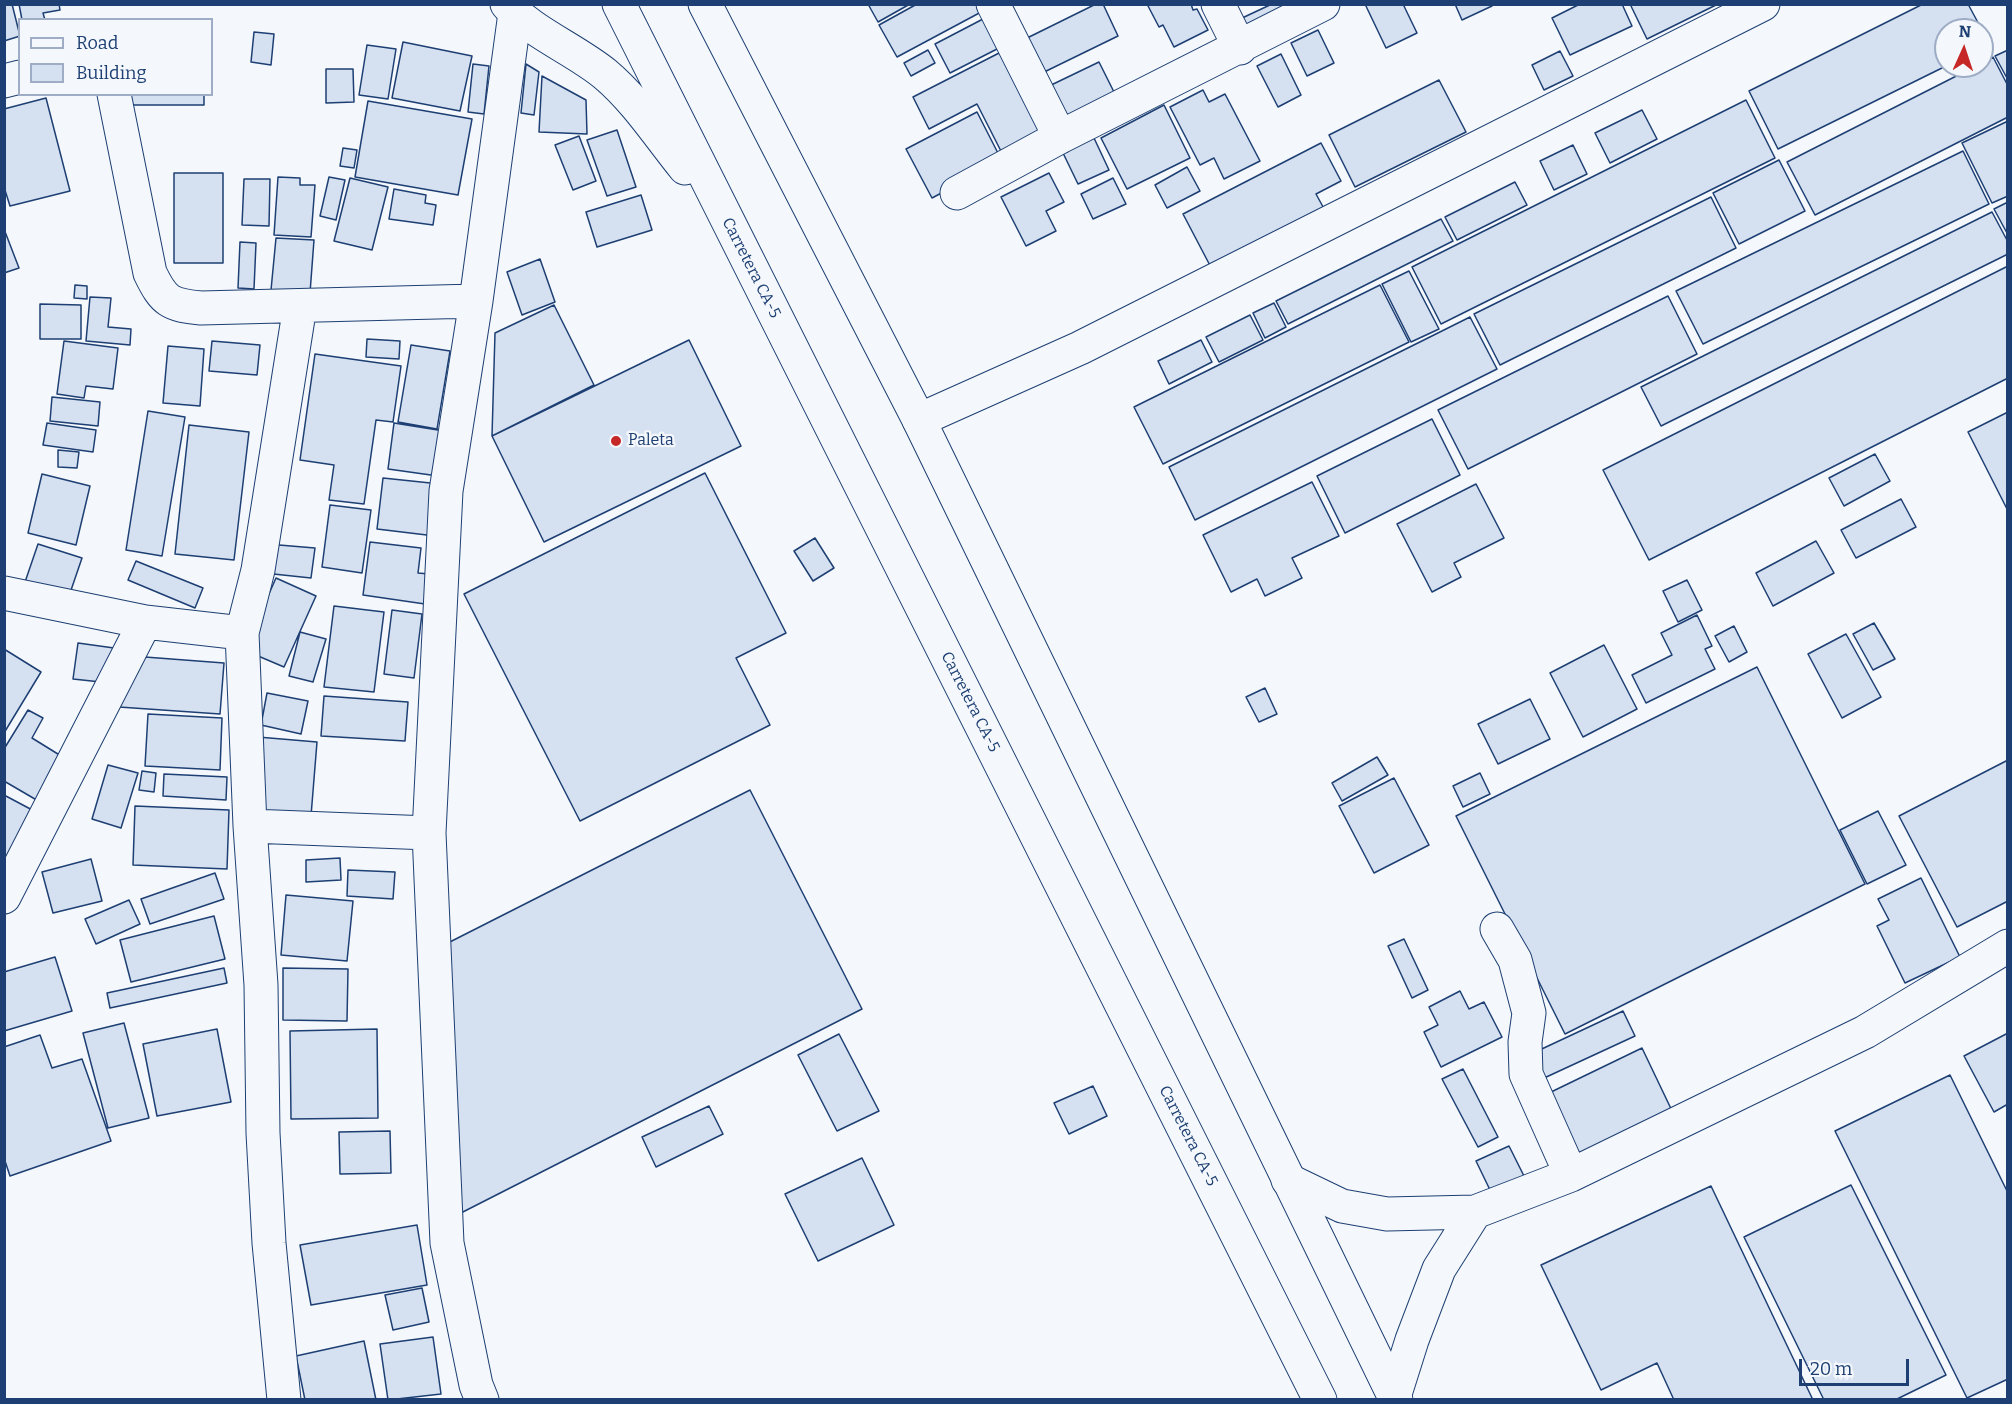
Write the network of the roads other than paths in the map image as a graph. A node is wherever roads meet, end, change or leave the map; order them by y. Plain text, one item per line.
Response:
1 (619, 4) edge
2 (705, 4) edge
3 (993, 4) edge
4 (1218, 4) edge
5 (1323, 4) edge
6 (1763, 4) edge
7 (511, 9) edge
8 (1240, 48) junction
9 (114, 96) edge
10 (1060, 137) junction
11 (957, 193) dead end
12 (729, 225) junction
13 (476, 301) junction
14 (300, 306) junction
15 (919, 420) junction
16 (4, 593) edge
17 (145, 622) junction
18 (242, 633) junction
19 (250, 826) junction
20 (429, 833) junction
21 (4, 897) edge
22 (1497, 929) dead end
23 (2007, 946) edge
24 (1570, 1175) junction
25 (1288, 1180) junction
26 (1475, 1212) junction
27 (1395, 1398) edge
28 (284, 1400) edge
29 (482, 1400) edge
30 (1320, 1400) edge

1 - 12 main road, Carretera CA-5
2 - 15 main road
3 - 10 main road
4 - 8 main road
5 - 8 main road
6 - 15 main road
7 - 12 main road
7 - 13 main road
8 - 10 main road
9 - 14 main road
10 - 11 main road
12 - 30 main road, Carretera CA-5
13 - 14 main road
13 - 20 main road
14 - 18 main road
15 - 25 main road
16 - 17 main road
17 - 18 main road
17 - 21 main road
18 - 19 main road
19 - 20 main road
19 - 28 main road
20 - 29 main road
22 - 24 main road
23 - 24 main road
24 - 26 main road
25 - 26 main road
25 - 27 main road
26 - 27 main road

